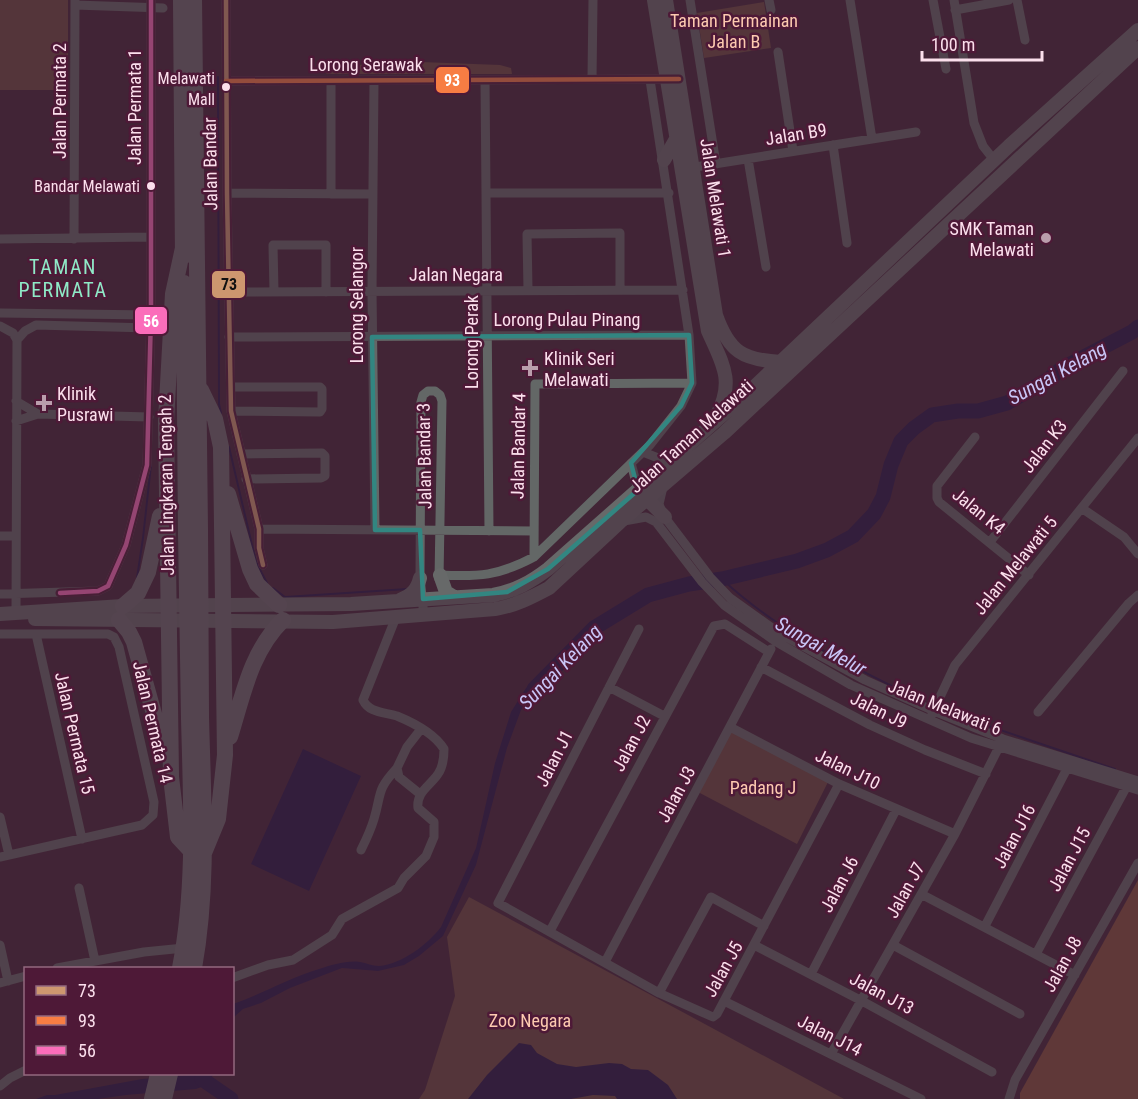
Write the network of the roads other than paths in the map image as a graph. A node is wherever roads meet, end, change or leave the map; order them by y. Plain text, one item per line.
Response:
1 (174, 0) edge
2 (226, 0) edge
3 (592, 0) edge
4 (654, 0) edge
5 (666, 0) edge
6 (690, 0) edge
7 (850, 0) edge
8 (933, 0) edge
9 (1009, 0) edge
10 (1017, 0) edge
11 (192, 2) edge
12 (75, 3) edge
13 (976, 3) edge
14 (151, 4) edge
15 (955, 5) edge
16 (163, 8) junction
17 (181, 21) junction
18 (1136, 35) edge
19 (1025, 40) dead end
20 (1138, 48) edge
21 (778, 52) dead end
22 (946, 69) dead end
23 (592, 79) junction
24 (673, 79) junction
25 (485, 80) junction
26 (650, 80) junction
27 (226, 81) junction
28 (331, 81) junction
29 (374, 81) junction
30 (916, 132) dead end
31 (676, 139) junction
32 (872, 139) junction
33 (832, 145) junction
34 (793, 152) junction
35 (748, 159) junction
36 (664, 160) junction
37 (994, 160) junction
38 (717, 164) junction
39 (687, 168) junction
40 (487, 193) junction
41 (669, 193) junction
42 (227, 194) junction
43 (331, 194) junction
44 (372, 194) junction
45 (150, 237) junction
46 (0, 239) edge
47 (74, 239) junction
48 (847, 243) dead end
49 (183, 248) junction
50 (766, 267) dead end
51 (528, 290) junction
52 (620, 290) junction
53 (683, 290) junction
54 (372, 291) junction
55 (488, 291) junction
56 (229, 292) junction
57 (274, 292) junction
58 (326, 292) junction
59 (0, 313) edge
60 (151, 315) junction
61 (0, 326) edge
62 (150, 328) junction
63 (689, 335) junction
64 (488, 336) junction
65 (229, 337) junction
66 (372, 337) junction
67 (17, 340) junction
68 (781, 362) junction
69 (1123, 371) dead end
70 (692, 383) junction
71 (198, 384) junction
72 (231, 387) junction
73 (16, 400) junction
74 (231, 411) junction
75 (38, 414) junction
76 (148, 417) junction
77 (16, 421) junction
78 (711, 425) junction
79 (975, 436) dead end
80 (1138, 438) edge
81 (643, 452) junction
82 (241, 454) junction
83 (668, 462) junction
84 (631, 463) junction
85 (222, 473) junction
86 (246, 479) junction
87 (664, 485) junction
88 (167, 487) junction
89 (637, 496) junction
90 (1083, 509) junction
91 (665, 517) junction
92 (620, 522) junction
93 (259, 529) junction
94 (375, 530) junction
95 (420, 530) junction
96 (441, 531) junction
97 (489, 531) junction
98 (534, 531) junction
99 (193, 532) junction
100 (0, 536) edge
101 (16, 536) junction
102 (990, 542) junction
103 (223, 552) junction
104 (168, 554) junction
105 (1138, 554) edge
106 (534, 557) junction
107 (263, 566) dead end
108 (440, 575) junction
109 (1029, 575) junction
110 (420, 578) junction
111 (0, 594) edge
112 (16, 594) junction
113 (1138, 595) edge
114 (454, 597) junction
115 (439, 598) junction
116 (423, 599) junction
117 (398, 601) junction
118 (727, 601) junction
119 (224, 612) junction
120 (169, 613) junction
121 (281, 613) junction
122 (0, 614) edge
123 (16, 614) junction
124 (440, 615) junction
125 (424, 616) junction
126 (396, 617) junction
127 (119, 621) junction
128 (639, 628) dead end
129 (0, 634) edge
130 (36, 634) junction
131 (775, 641) junction
132 (769, 652) junction
133 (224, 659) junction
134 (761, 667) junction
135 (170, 684) junction
136 (609, 687) junction
137 (1038, 712) dead end
138 (932, 715) junction
139 (664, 716) junction
140 (730, 727) junction
141 (421, 729) junction
142 (1001, 743) junction
143 (225, 755) junction
144 (1069, 764) junction
145 (397, 768) junction
146 (986, 774) junction
147 (171, 777) junction
148 (1132, 782) edge
149 (839, 784) junction
150 (1138, 790) edge
151 (420, 794) junction
152 (896, 810) junction
153 (0, 817) edge
154 (955, 834) junction
155 (82, 839) junction
156 (361, 850) dead end
157 (198, 852) junction
158 (4, 856) edge
159 (1138, 863) edge
160 (79, 888) dead end
161 (921, 894) junction
162 (498, 903) joint
163 (764, 926) junction
164 (985, 926) junction
165 (550, 931) junction
166 (0, 945) edge
167 (754, 945) junction
168 (893, 945) junction
169 (184, 948) junction
170 (1036, 954) junction
171 (95, 961) junction
172 (605, 962) junction
173 (66, 967) edge
174 (180, 967) edge
175 (194, 967) edge
176 (811, 974) junction
177 (1075, 975) junction
178 (24, 977) edge
179 (234, 977) edge
180 (4, 982) edge
181 (659, 993) junction
182 (724, 1001) junction
183 (862, 1001) junction
184 (1020, 1014) dead end
185 (831, 1054) junction
186 (24, 1071) edge
187 (992, 1072) dead end
188 (165, 1076) edge
189 (0, 1086) edge
190 (152, 1099) edge
191 (164, 1099) edge
192 (172, 1099) edge
193 (921, 1099) edge
194 (1009, 1099) edge

1 - 16 street
2 - 27 street, Jalan Bandar
3 - 23 street
4 - 24 main road, Jalan Melawati 1
5 - 24 main road, Jalan Melawati 1
6 - 38 street
7 - 32 street
8 - 22 street
9 - 13 street
10 - 19 street
11 - 17 highway, Jalan Lingkaran Tengah 2
11 - 71 highway, Jalan Lingkaran Tengah 2
12 - 14 street
12 - 47 street, Jalan Permata 2
13 - 15 street
14 - 16 street
14 - 45 street, Jalan Permata 1
15 - 37 street
16 - 17 street
17 - 49 highway, Jalan Lingkaran Tengah 2
18 - 37 main road, Jalan Taman Melawati
20 - 87 main road, Jalan Taman Melawati
21 - 34 street
23 - 25 street, Lorong Serawak
23 - 26 street, Lorong Serawak
24 - 26 street, Lorong Serawak
24 - 31 main road, Jalan Melawati 1
24 - 39 main road, Jalan Melawati 1
25 - 29 street, Lorong Serawak
25 - 40 street, Lorong Perak
26 - 36 street
27 - 28 street, Lorong Serawak
27 - 42 street, Jalan Bandar
28 - 29 street, Lorong Serawak
28 - 43 street
29 - 44 street, Lorong Selangor
30 - 32 street, Jalan B9
31 - 36 main road
31 - 39 main road, Jalan Melawati 1
32 - 33 street, Jalan B9
33 - 34 street, Jalan B9
33 - 48 street
34 - 35 street, Jalan B9
35 - 38 street, Jalan B9
35 - 50 street
36 - 41 street
37 - 68 main road, Jalan Taman Melawati
38 - 39 street, Jalan B9
39 - 68 main road, Jalan Melawati 1
39 - 78 main road, Jalan Melawati 1
40 - 41 street
40 - 55 street, Lorong Perak
41 - 53 street
42 - 43 street
42 - 56 street, Jalan Bandar
43 - 44 street
44 - 54 street, Lorong Selangor
45 - 47 street
45 - 60 street, Jalan Permata 1
46 - 47 street
49 - 88 highway
49 - 99 highway, Jalan Lingkaran Tengah 2
51 - 52 street, Jalan Negara
51 - 52 street
51 - 55 street, Jalan Negara
52 - 53 street, Jalan Negara
53 - 63 street
54 - 55 street, Jalan Negara
54 - 58 street, Jalan Negara
54 - 66 street, Lorong Selangor
55 - 64 street, Lorong Perak
56 - 57 street, Jalan Negara
56 - 65 street, Jalan Bandar
57 - 58 street, Jalan Negara
57 - 58 street
59 - 60 street
60 - 62 street, Jalan Permata 1
61 - 67 street
62 - 67 street
62 - 76 street, Jalan Permata 1
63 - 64 street, Lorong Pulau Pinang
63 - 70 street
64 - 66 street, Lorong Pulau Pinang
64 - 97 street, Lorong Perak
65 - 66 street, Lorong Pulau Pinang
65 - 72 street, Jalan Bandar
66 - 94 street, Lorong Selangor
67 - 73 street
68 - 78 main road, Jalan Taman Melawati
69 - 102 street, Jalan K3
70 - 81 street
70 - 98 street, Jalan Bandar 4
71 - 85 highway
71 - 99 highway, Jalan Lingkaran Tengah 2
72 - 74 street, Jalan Bandar
72 - 74 street
73 - 75 street
73 - 77 street
74 - 82 street, Jalan Bandar
75 - 76 street
75 - 77 street
76 - 112 street, Jalan Permata 1
77 - 101 street
78 - 83 main road, Jalan Taman Melawati
79 - 102 street, Jalan K4
80 - 90 street, Jalan Melawati 5
81 - 83 street
81 - 84 street
82 - 86 street, Jalan Bandar
82 - 86 street
83 - 89 main road, Jalan Taman Melawati
84 - 89 street
84 - 106 street
85 - 103 highway
85 - 121 highway
86 - 93 street, Jalan Bandar
87 - 89 main road, Jalan Taman Melawati
87 - 91 street
88 - 104 highway
88 - 127 highway
89 - 91 main road
89 - 92 main road, Jalan Taman Melawati
89 - 114 main road, Jalan Taman Melawati
90 - 105 street
90 - 109 street, Jalan Melawati 5
91 - 118 street, Jalan Melawati 6
92 - 118 street, Jalan Melawati 6
92 - 124 main road, Jalan Taman Melawati
93 - 94 street
93 - 107 street, Jalan Bandar
94 - 95 street
95 - 96 street
95 - 96 street, Jalan Bandar 3
95 - 110 street, Jalan Bandar 3
96 - 97 street
96 - 108 street, Jalan Bandar 3
97 - 98 street
98 - 106 street, Jalan Bandar 4
99 - 157 highway, Jalan Lingkaran Tengah 2, bridge
100 - 101 street
101 - 112 street
102 - 109 street, Jalan K4
103 - 104 highway
103 - 119 highway
104 - 120 highway
106 - 108 street
108 - 114 main road
108 - 115 street, Jalan Bandar 3
109 - 138 street, Jalan Melawati 5
110 - 116 street, Jalan Bandar 3
110 - 117 main road
111 - 112 street
112 - 123 street
113 - 137 street
114 - 115 main road, Jalan Taman Melawati
115 - 116 main road, Jalan Taman Melawati
115 - 124 street, Jalan Bandar 3
116 - 117 main road, Jalan Taman Melawati
116 - 125 street, Jalan Bandar 3
117 - 121 main road, Jalan Taman Melawati
118 - 131 street, Jalan Melawati 6
118 - 138 street, Jalan Melawati 6
119 - 120 main road, Jalan Taman Melawati
119 - 121 main road, Jalan Taman Melawati
119 - 133 highway
120 - 127 main road, Jalan Taman Melawati
120 - 135 highway
121 - 126 main road, Jalan Taman Melawati
121 - 143 highway
122 - 123 main road, Jalan Taman Melawati
123 - 127 main road, Jalan Taman Melawati
124 - 125 main road, Jalan Taman Melawati
125 - 126 main road, Jalan Taman Melawati
126 - 141 street
127 - 130 street
127 - 147 highway
127 - 155 street, Jalan Permata 14
128 - 136 street, Jalan J1
129 - 130 street
130 - 155 street, Jalan Permata 15
131 - 132 street, Jalan J3
131 - 138 street, Jalan Melawati 6
132 - 134 street, Jalan J3
132 - 139 street, Jalan J2
133 - 135 highway
133 - 143 highway
134 - 140 street, Jalan J3
134 - 146 street, Jalan J9
135 - 147 highway
136 - 139 street
136 - 162 street, Jalan J1
138 - 142 street, Jalan Melawati 6
139 - 165 street, Jalan J2
140 - 149 street, Jalan J10
140 - 172 street, Jalan J3
141 - 145 street
141 - 151 street
142 - 144 street, Jalan Melawati 6
142 - 146 street, Jalan J7
143 - 157 highway
144 - 148 street, Jalan Melawati 6
144 - 164 street, Jalan J16
145 - 151 street
145 - 156 street
146 - 154 street, Jalan J7
147 - 157 highway
148 - 150 street, Jalan Melawati 6
148 - 170 street, Jalan J15
149 - 152 street, Jalan J10
149 - 163 street, Jalan J5
151 - 179 street
152 - 154 street, Jalan J10
152 - 176 street, Jalan J6
153 - 158 street
154 - 161 street, Jalan J7
155 - 158 street
157 - 169 highway, Jalan Lingkaran Tengah 2
157 - 175 highway, Jalan Lingkaran Tengah 2
159 - 177 street, Jalan J8
160 - 171 street
161 - 164 street
161 - 168 street, Jalan J7
162 - 165 street, Jalan J5
163 - 167 street, Jalan J5
163 - 181 street
164 - 170 street
165 - 172 street, Jalan J5
166 - 180 street
167 - 176 street, Jalan J13
167 - 182 street, Jalan J5
168 - 183 street, Jalan J7
168 - 184 street
169 - 171 street
169 - 174 highway, Jalan Lingkaran Tengah 2
170 - 177 street
171 - 173 street
172 - 181 street, Jalan J5
176 - 183 street, Jalan J13
177 - 194 street, Jalan J8
178 - 180 street
181 - 182 street, Jalan J5
182 - 185 street, Jalan J14
183 - 185 street, Jalan J7
183 - 187 street, Jalan J13
185 - 193 street, Jalan J14
186 - 189 street
188 - 190 highway
188 - 191 highway
188 - 192 highway

